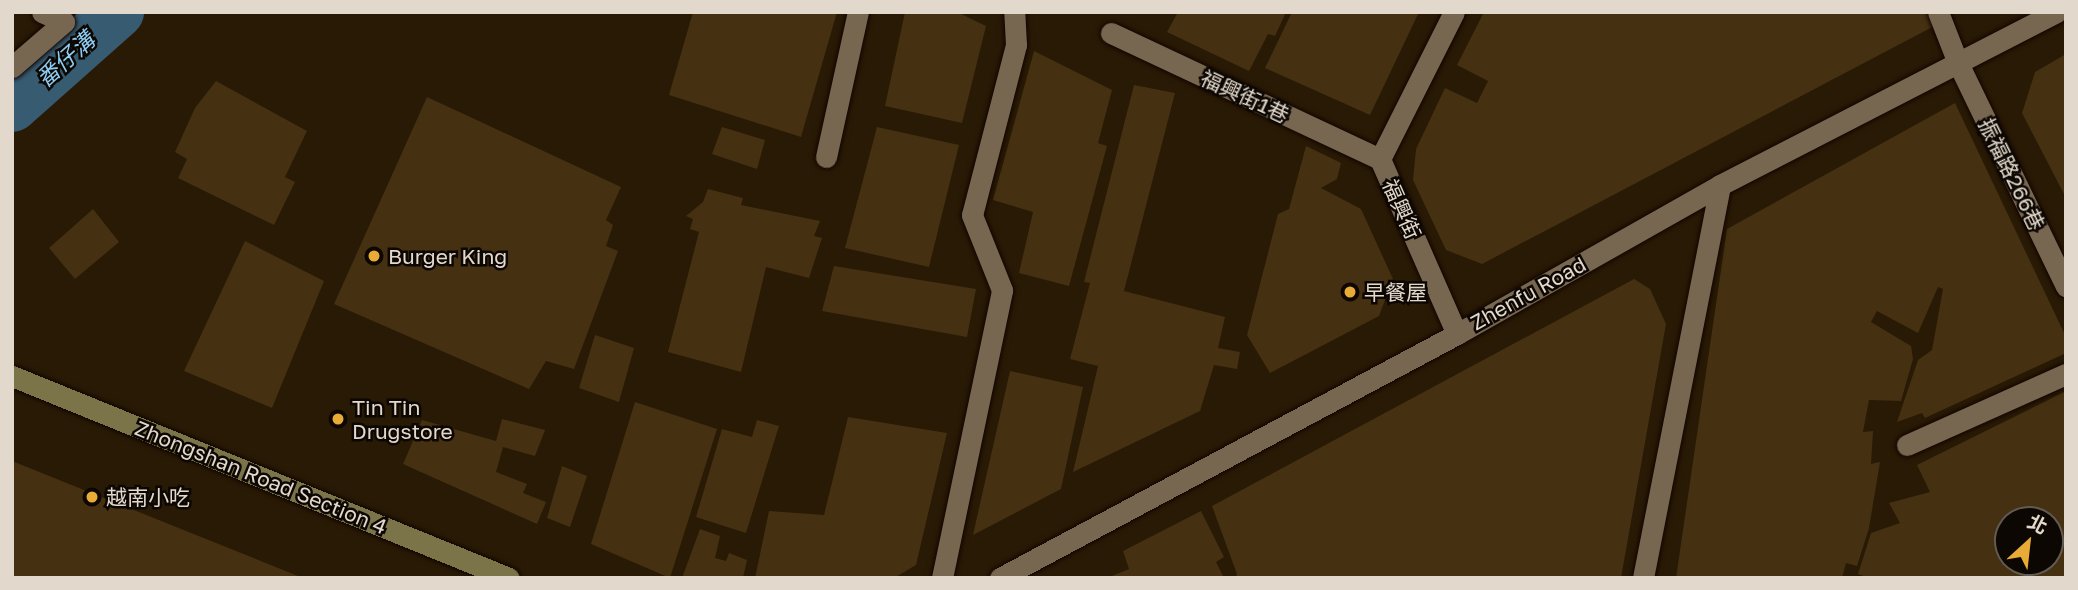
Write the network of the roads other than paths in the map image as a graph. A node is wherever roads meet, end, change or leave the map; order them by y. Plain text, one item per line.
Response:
1 (42, 12) edge
2 (858, 12) edge
3 (1014, 12) edge
4 (1454, 12) edge
5 (1938, 12) edge
6 (2057, 12) edge
7 (1111, 33) dead end
8 (1958, 63) junction
9 (12, 67) edge
10 (826, 156) dead end
11 (1380, 159) junction
12 (1720, 185) junction
13 (2066, 286) edge
14 (1457, 334) junction
15 (2066, 374) edge
16 (12, 376) edge
17 (1907, 445) dead end
18 (509, 578) edge
19 (942, 578) edge
20 (1000, 578) edge
21 (1643, 578) edge

1 - 9 street
2 - 10 street
3 - 19 street
4 - 11 street, 福興街
5 - 8 street, 振福路266巷
6 - 8 street, Zhenfu Road
7 - 11 street, 福興街1巷
8 - 12 street, Zhenfu Road
8 - 13 street, 振福路266巷
11 - 14 street, 福興街
12 - 14 street, Zhenfu Road
12 - 21 street
14 - 20 street, Zhenfu Road
15 - 17 street
16 - 18 street, Zhongshan Road Section 4

